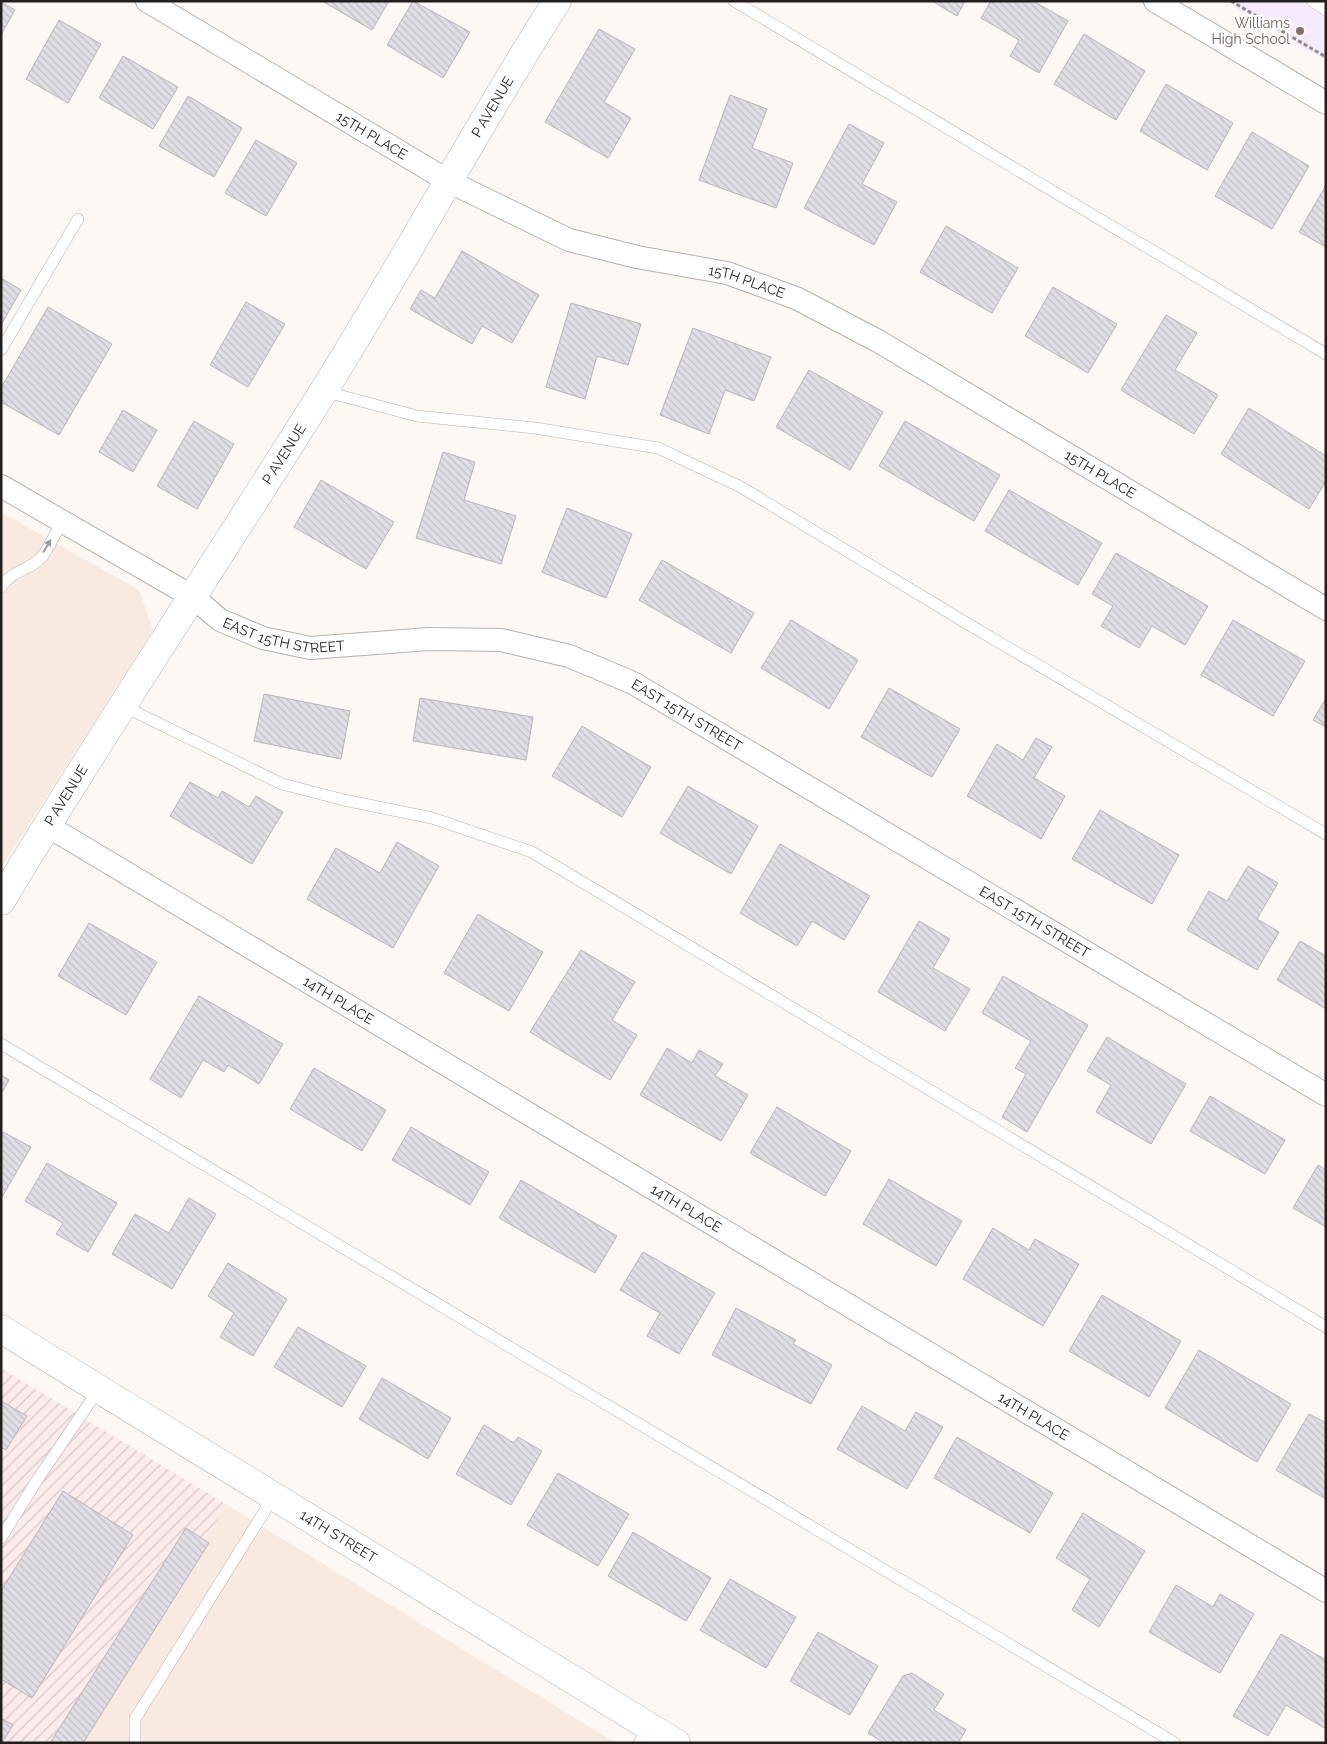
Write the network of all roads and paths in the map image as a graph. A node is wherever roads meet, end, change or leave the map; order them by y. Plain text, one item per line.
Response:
1 (148, 1) edge
2 (557, 1) edge
3 (734, 1) edge
4 (1155, 1) edge
5 (1231, 1) edge
6 (1312, 1) edge
7 (1326, 10) edge
8 (1326, 57) edge
9 (1326, 103) edge
10 (450, 182) junction
11 (78, 219) dead end
12 (1, 350) edge
13 (1326, 354) edge
14 (323, 391) junction
15 (1, 486) edge
16 (62, 521) junction
17 (1, 587) edge
18 (193, 597) junction
19 (1326, 609) edge
20 (123, 706) junction
21 (46, 826) junction
22 (1326, 834) edge
23 (1, 901) edge
24 (1, 1044) edge
25 (1326, 1095) edge
26 (1326, 1327) edge
27 (1, 1329) edge
28 (99, 1389) junction
29 (274, 1496) junction
30 (1, 1538) edge
31 (1326, 1591) edge
32 (644, 1734) edge
33 (134, 1743) edge
34 (676, 1743) edge
35 (1175, 1743) edge

1 - 10 street, 15TH PLACE
2 - 10 street, P AVENUE
3 - 13 lane
4 - 9 street
5 - 8 path
6 - 7 lane
10 - 14 street, P AVENUE
10 - 19 street, 15TH PLACE
11 - 12 lane
14 - 18 street, P AVENUE
14 - 22 lane
15 - 16 street, EAST 15TH STREET
17 -> 16 lane
16 - 18 street, EAST 15TH STREET
18 - 20 street, P AVENUE
18 - 25 street, EAST 15TH STREET
20 - 21 street, P AVENUE
20 - 26 lane
21 - 23 street, P AVENUE
21 - 31 street, 14TH PLACE
24 - 35 lane
27 - 28 street, 14TH STREET
28 - 29 street, 14TH STREET
28 - 30 lane
29 - 32 street, 14TH STREET
29 - 33 lane
32 - 34 street, 14TH STREET

